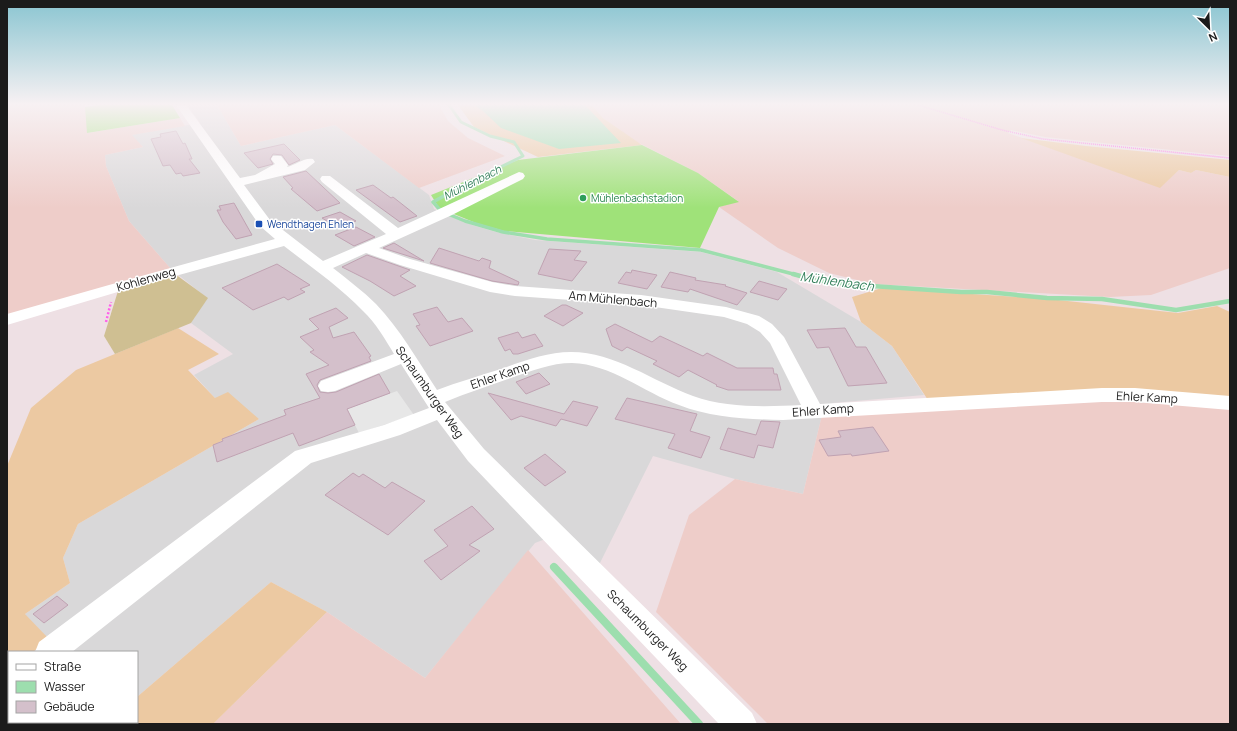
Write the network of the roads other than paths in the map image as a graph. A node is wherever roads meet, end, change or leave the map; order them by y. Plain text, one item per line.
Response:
1 (205, 139) edge
2 (277, 159) dead end
3 (309, 162) dead end
4 (519, 176) dead end
5 (260, 178) junction
6 (326, 179) dead end
7 (236, 183) junction
8 (396, 234) junction
9 (286, 242) junction
10 (366, 248) junction
11 (322, 267) junction
12 (7, 320) edge
13 (405, 356) junction
14 (328, 386) dead end
15 (1230, 403) edge
16 (437, 405) junction
17 (814, 411) junction
18 (50, 651) edge
19 (741, 724) edge

1 - 7 street, Schaumburger Weg
2 - 5 street
3 - 5 street
4 - 8 street
5 - 7 street
6 - 8 street
7 - 9 street, Schaumburger Weg
8 - 10 street
9 - 11 street, Schaumburger Weg
9 - 12 street, Kohlenweg
10 - 11 street
10 - 17 street, Am Mühlenbach
11 - 13 street, Schaumburger Weg
13 - 14 street
13 - 16 street, Schaumburger Weg
15 - 17 street, Ehler Kamp
16 - 17 street, Ehler Kamp
16 - 18 street, Ehler Kamp
16 - 19 street, Schaumburger Weg

